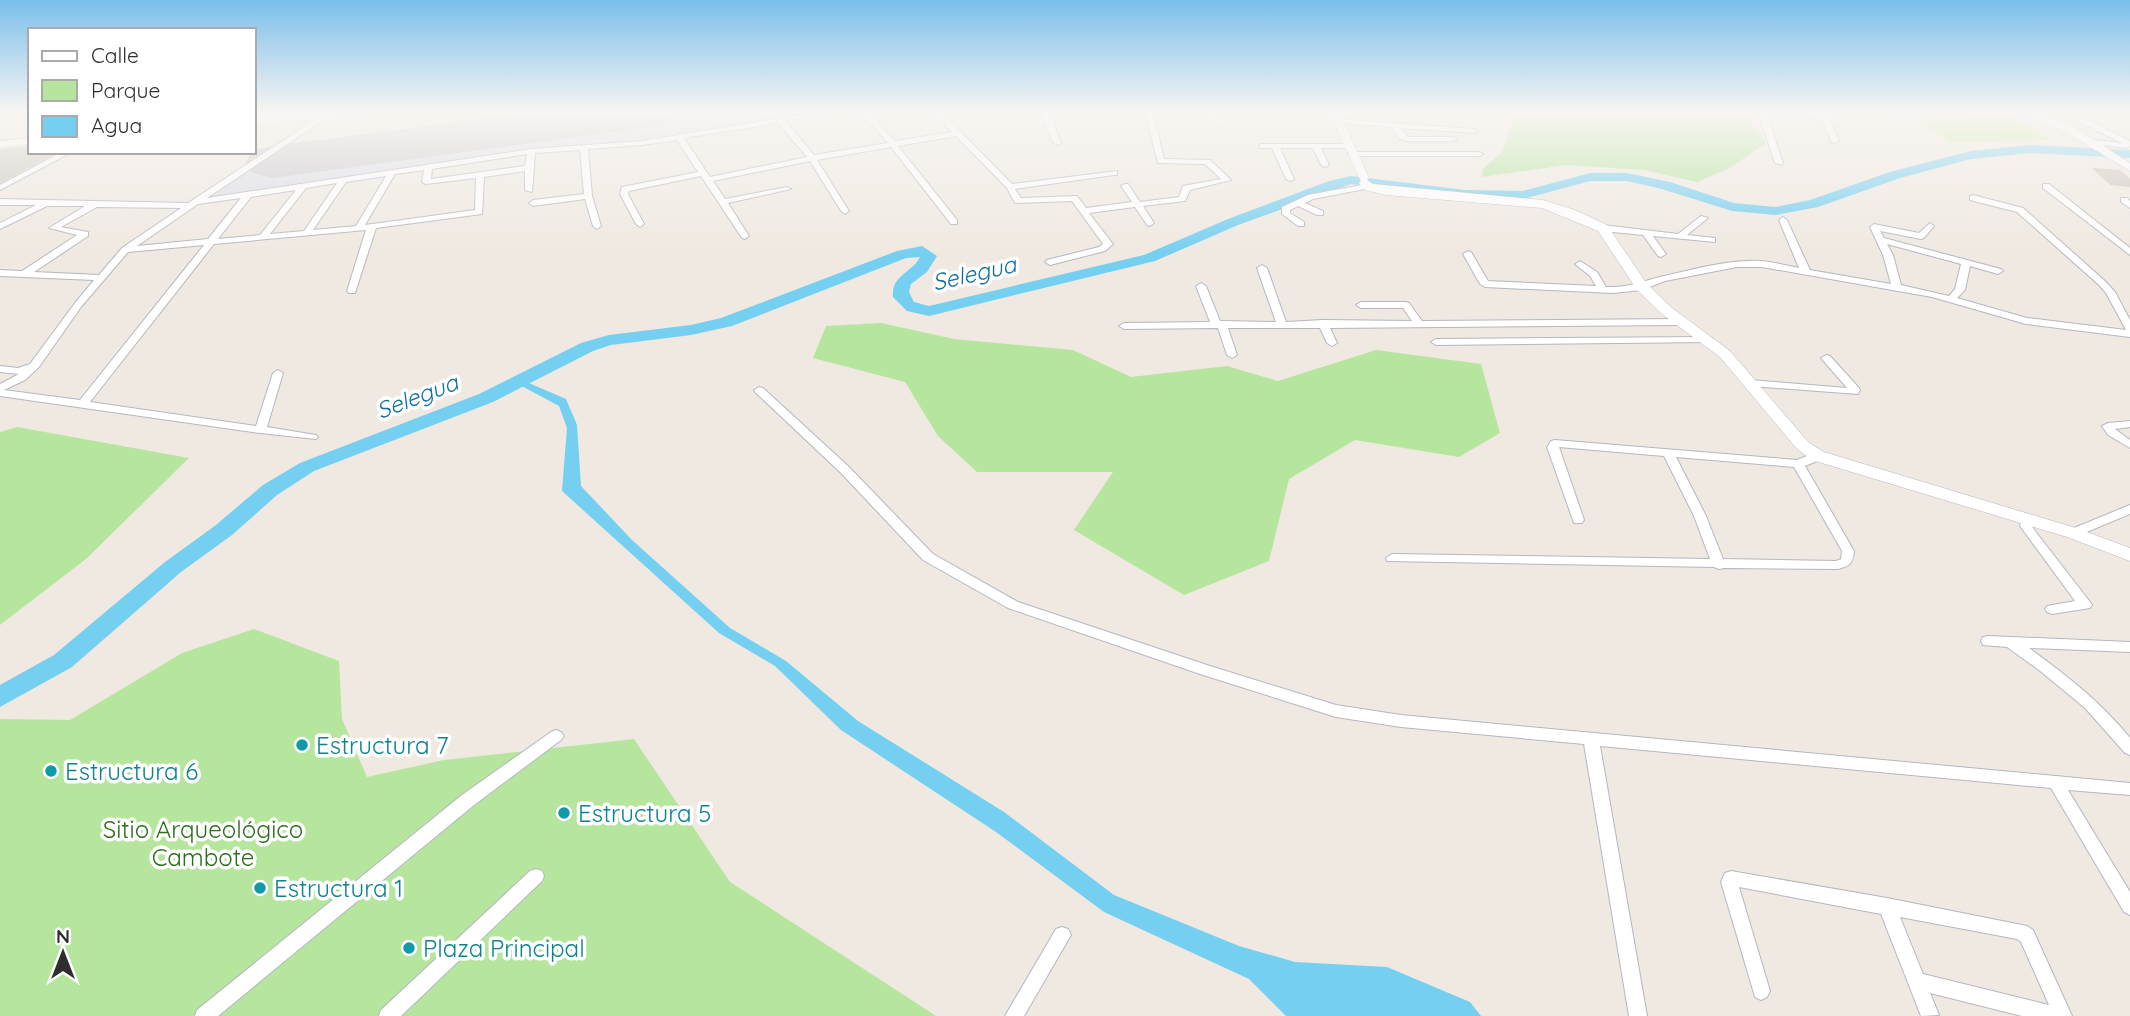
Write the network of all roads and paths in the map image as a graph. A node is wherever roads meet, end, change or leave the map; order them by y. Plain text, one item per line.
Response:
1 (54, 159) edge
2 (261, 159) edge
3 (477, 159) edge
4 (530, 159) edge
5 (585, 159) edge
6 (694, 159) edge
7 (804, 159) edge
8 (813, 159) edge
9 (905, 159) edge
10 (983, 159) edge
11 (1161, 159) edge
12 (1281, 159) edge
13 (1322, 159) edge
14 (1355, 159) edge
15 (1778, 159) edge
16 (2115, 159) edge
17 (1779, 163) dead end
18 (1325, 165) dead end
19 (428, 167) junction
20 (529, 168) junction
21 (2130, 168) edge
22 (393, 172) junction
23 (1114, 173) dead end
24 (480, 176) junction
25 (705, 176) junction
26 (1290, 179) dead end
27 (343, 180) junction
28 (1365, 182) junction
29 (303, 186) junction
30 (1125, 186) dead end
31 (2046, 186) dead end
32 (1010, 187) junction
33 (0, 188) edge
34 (787, 189) dead end
35 (529, 190) dead end
36 (248, 195) junction
37 (587, 196) junction
38 (1973, 198) dead end
39 (0, 202) edge
40 (722, 202) junction
41 (46, 203) junction
42 (533, 203) dead end
43 (1299, 203) junction
44 (95, 204) junction
45 (196, 204) junction
46 (1137, 205) junction
47 (845, 211) dead end
48 (1082, 211) junction
49 (1320, 213) dead end
50 (1704, 218) dead end
51 (1783, 220) dead end
52 (954, 222) dead end
53 (1150, 223) dead end
54 (640, 224) dead end
55 (1301, 224) dead end
56 (0, 226) edge
57 (372, 226) junction
58 (597, 226) dead end
59 (1930, 226) dead end
60 (359, 228) junction
61 (1603, 228) junction
62 (307, 232) junction
63 (1645, 232) junction
64 (1681, 234) junction
65 (745, 236) dead end
66 (262, 238) junction
67 (1712, 240) dead end
68 (1881, 240) junction
69 (211, 242) junction
70 (125, 250) junction
71 (2129, 251) edge
72 (1468, 254) dead end
73 (1661, 254) dead end
74 (1051, 262) dead end
75 (1966, 263) junction
76 (1580, 264) dead end
77 (1262, 268) dead end
78 (1998, 271) dead end
79 (1806, 272) junction
80 (0, 273) edge
81 (24, 274) junction
82 (103, 278) junction
83 (1201, 286) dead end
84 (1896, 286) junction
85 (1642, 287) junction
86 (1602, 289) junction
87 (352, 291) dead end
88 (1951, 299) junction
89 (1361, 305) dead end
90 (1681, 322) junction
91 (1281, 323) junction
92 (1323, 323) junction
93 (1418, 323) junction
94 (1218, 324) junction
95 (1124, 326) dead end
96 (2130, 328) edge
97 (2130, 334) edge
98 (1708, 340) junction
99 (1436, 342) dead end
100 (1332, 344) dead end
101 (1232, 355) dead end
102 (1826, 358) dead end
103 (34, 365) junction
104 (0, 369) edge
105 (278, 373) dead end
106 (1751, 383) junction
107 (0, 390) edge
108 (759, 390) dead end
109 (83, 404) junction
110 (2130, 424) edge
111 (260, 430) junction
112 (312, 437) dead end
113 (2130, 445) edge
114 (1668, 453) junction
115 (1818, 456) junction
116 (1798, 464) junction
117 (2130, 509) edge
118 (2027, 519) junction
119 (1578, 520) dead end
120 (2073, 533) junction
121 (2130, 555) edge
122 (1392, 558) dead end
123 (1719, 565) junction
124 (2052, 609) dead end
125 (1988, 641) dead end
126 (2012, 643) junction
127 (2130, 647) edge
128 (556, 736) dead end
129 (1591, 739) junction
130 (2130, 748) edge
131 (2056, 783) junction
132 (2130, 789) edge
133 (536, 876) dead end
134 (1887, 906) junction
135 (2130, 907) edge
136 (1062, 935) dead end
137 (1917, 981) junction
138 (1761, 991) dead end
139 (1930, 1015) edge
140 (204, 1016) edge
141 (388, 1016) edge
142 (1014, 1016) edge
143 (1638, 1016) edge
144 (2060, 1016) edge

1 - 33 street
2 - 45 street
3 - 19 street
4 - 20 street
5 - 37 street
6 - 25 street
7 - 25 street
8 - 47 street
9 - 52 street
10 - 32 street
11 - 46 street
12 - 26 street
13 - 18 street
14 - 28 street
15 - 17 street
16 - 21 street
19 - 22 street
19 - 24 street
20 - 24 street
20 - 35 street
22 - 27 street
22 - 60 street
23 - 32 street
24 - 57 street
25 - 40 street
25 - 54 street
27 - 29 street
27 - 62 street
28 - 43 street
28 - 61 street
29 - 36 street
29 - 66 street
30 - 46 street
31 - 71 street
32 - 48 street
34 - 40 street
36 - 45 street
36 - 69 street
37 - 42 street
37 - 58 street
38 - 96 street
39 - 41 street
40 - 65 street
41 - 44 street
41 - 56 street
43 - 49 street
43 - 55 street
44 - 45 street
44 - 81 street
45 - 70 street
46 - 48 street
46 - 53 street
48 - 74 street
50 - 64 street
51 - 79 street
57 - 60 street
57 - 87 street
59 - 68 street
60 - 62 street
61 - 63 street
61 - 85 street
62 - 66 street
63 - 64 street
63 - 73 street
64 - 67 street
66 - 69 street
68 - 75 street
68 - 84 street
69 - 70 street
69 - 109 street
70 - 82 street
72 - 86 street
75 - 78 street
75 - 88 street
76 - 86 street
77 - 91 street
79 - 84 street
79 - 85 street
80 - 81 street
81 - 82 street
82 - 103 street
83 - 94 street
84 - 88 street
85 - 86 street
85 - 90 street
88 - 97 street
89 - 93 street
90 - 93 street
90 - 98 street
91 - 92 street
91 - 94 street
92 - 93 street
92 - 100 street
94 - 95 street
94 - 101 street
98 - 99 street
98 - 106 street
102 - 106 street
103 - 104 street
103 - 107 street
105 - 111 street
106 - 115 street
107 - 109 street
108 - 129 street
109 - 111 street
110 - 113 street
111 - 112 street
114 - 116 street
114 - 119 street
114 - 123 street
115 - 116 street
115 - 118 street
116 - 123 street
117 - 120 street
118 - 120 street
118 - 124 street
120 - 121 street
122 - 123 street
125 - 126 street
126 - 127 street
126 - 130 street
128 - 140 street
129 - 131 street
129 - 143 street
131 - 132 street
131 - 135 street
133 - 141 street
134 - 137 street
134 - 138 street
134 - 144 street
136 - 142 street
137 - 139 street
137 - 144 street

